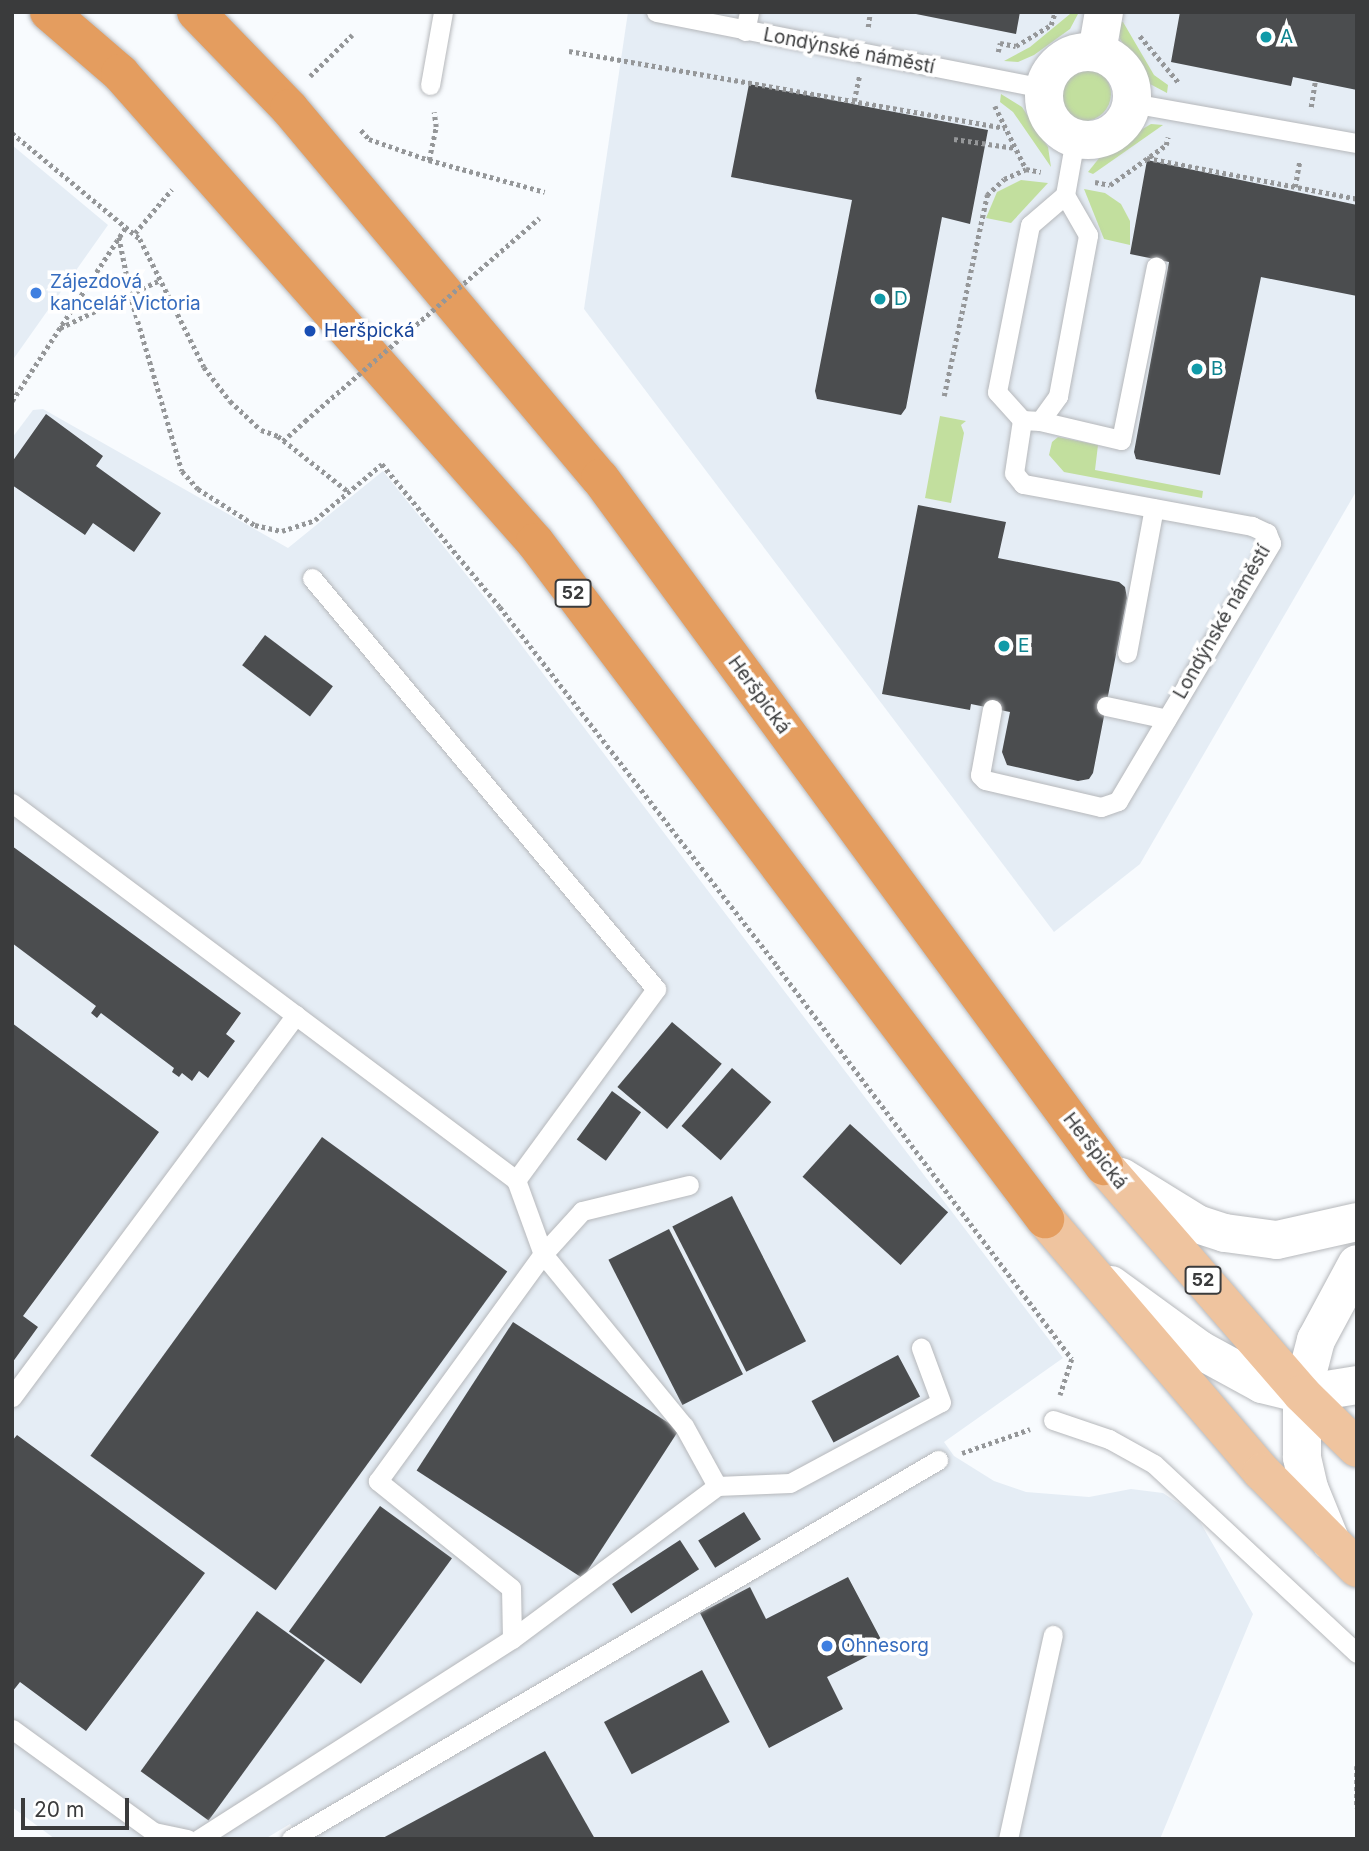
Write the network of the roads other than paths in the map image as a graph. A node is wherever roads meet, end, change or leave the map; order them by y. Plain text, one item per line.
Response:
1 (49, 12) edge
2 (196, 12) edge
3 (443, 12) edge
4 (656, 12) edge
5 (1104, 12) edge
6 (748, 22) edge
7 (1097, 52) junction
8 (430, 85) road end
9 (1044, 88) junction
10 (1132, 103) junction
11 (1075, 139) junction
12 (1357, 143) edge
13 (1065, 195) junction
14 (1156, 266) dead end
15 (1031, 421) junction
16 (1154, 508) junction
17 (312, 578) dead end
18 (1127, 653) dead end
19 (1106, 706) dead end
20 (992, 709) dead end
21 (1167, 719) junction
22 (12, 803) edge
23 (296, 1015) junction
24 (1104, 1166) junction
25 (516, 1180) junction
26 (689, 1185) dead end
27 (1045, 1219) joint
28 (1357, 1222) edge
29 (542, 1254) junction
30 (1075, 1259) junction
31 (1357, 1264) edge
32 (920, 1348) dead end
33 (1357, 1385) edge
34 (1302, 1394) junction
35 (12, 1397) edge
36 (1053, 1420) road end
37 (1357, 1448) edge
38 (938, 1460) road end
39 (717, 1486) junction
40 (1345, 1557) edge
41 (1053, 1635) dead end
42 (512, 1639) junction
43 (1357, 1653) edge
44 (12, 1729) edge
45 (187, 1839) edge
46 (199, 1839) edge
47 (291, 1839) edge
48 (1007, 1839) edge

1 - 27 highway, Heršpická / 52
2 - 24 highway, Heršpická / 52
3 - 8 lane
4 - 6 lane, Londýnské náměstí
5 - 7 main road
6 - 9 lane, Londýnské náměstí
7 - 9 main road
7 - 10 main road
9 - 11 main road
10 - 11 main road
10 - 12 lane
11 - 13 lane
13 - 15 lane, Londýnské náměstí
13 - 15 lane
14 - 15 lane
15 - 16 lane, Londýnské náměstí
16 - 18 lane
16 - 21 lane, Londýnské náměstí
17 - 25 lane
19 - 21 lane
20 - 21 lane, Londýnské náměstí
22 - 23 lane
23 - 25 lane
23 - 35 lane
24 - 28 main road
24 - 34 main road, Heršpická / 52
25 - 29 lane
26 - 29 lane
27 - 30 main road, Heršpická / 52
29 - 39 lane
29 - 42 lane
30 - 34 main road, Heršpická
30 - 40 main road, Heršpická / 52
31 - 34 main road
32 - 39 lane
33 - 34 main road
34 - 37 main road, Heršpická / 52
34 - 40 main road
36 - 43 lane
38 - 47 lane
39 - 42 lane
41 - 48 lane
42 - 46 lane
44 - 45 lane

